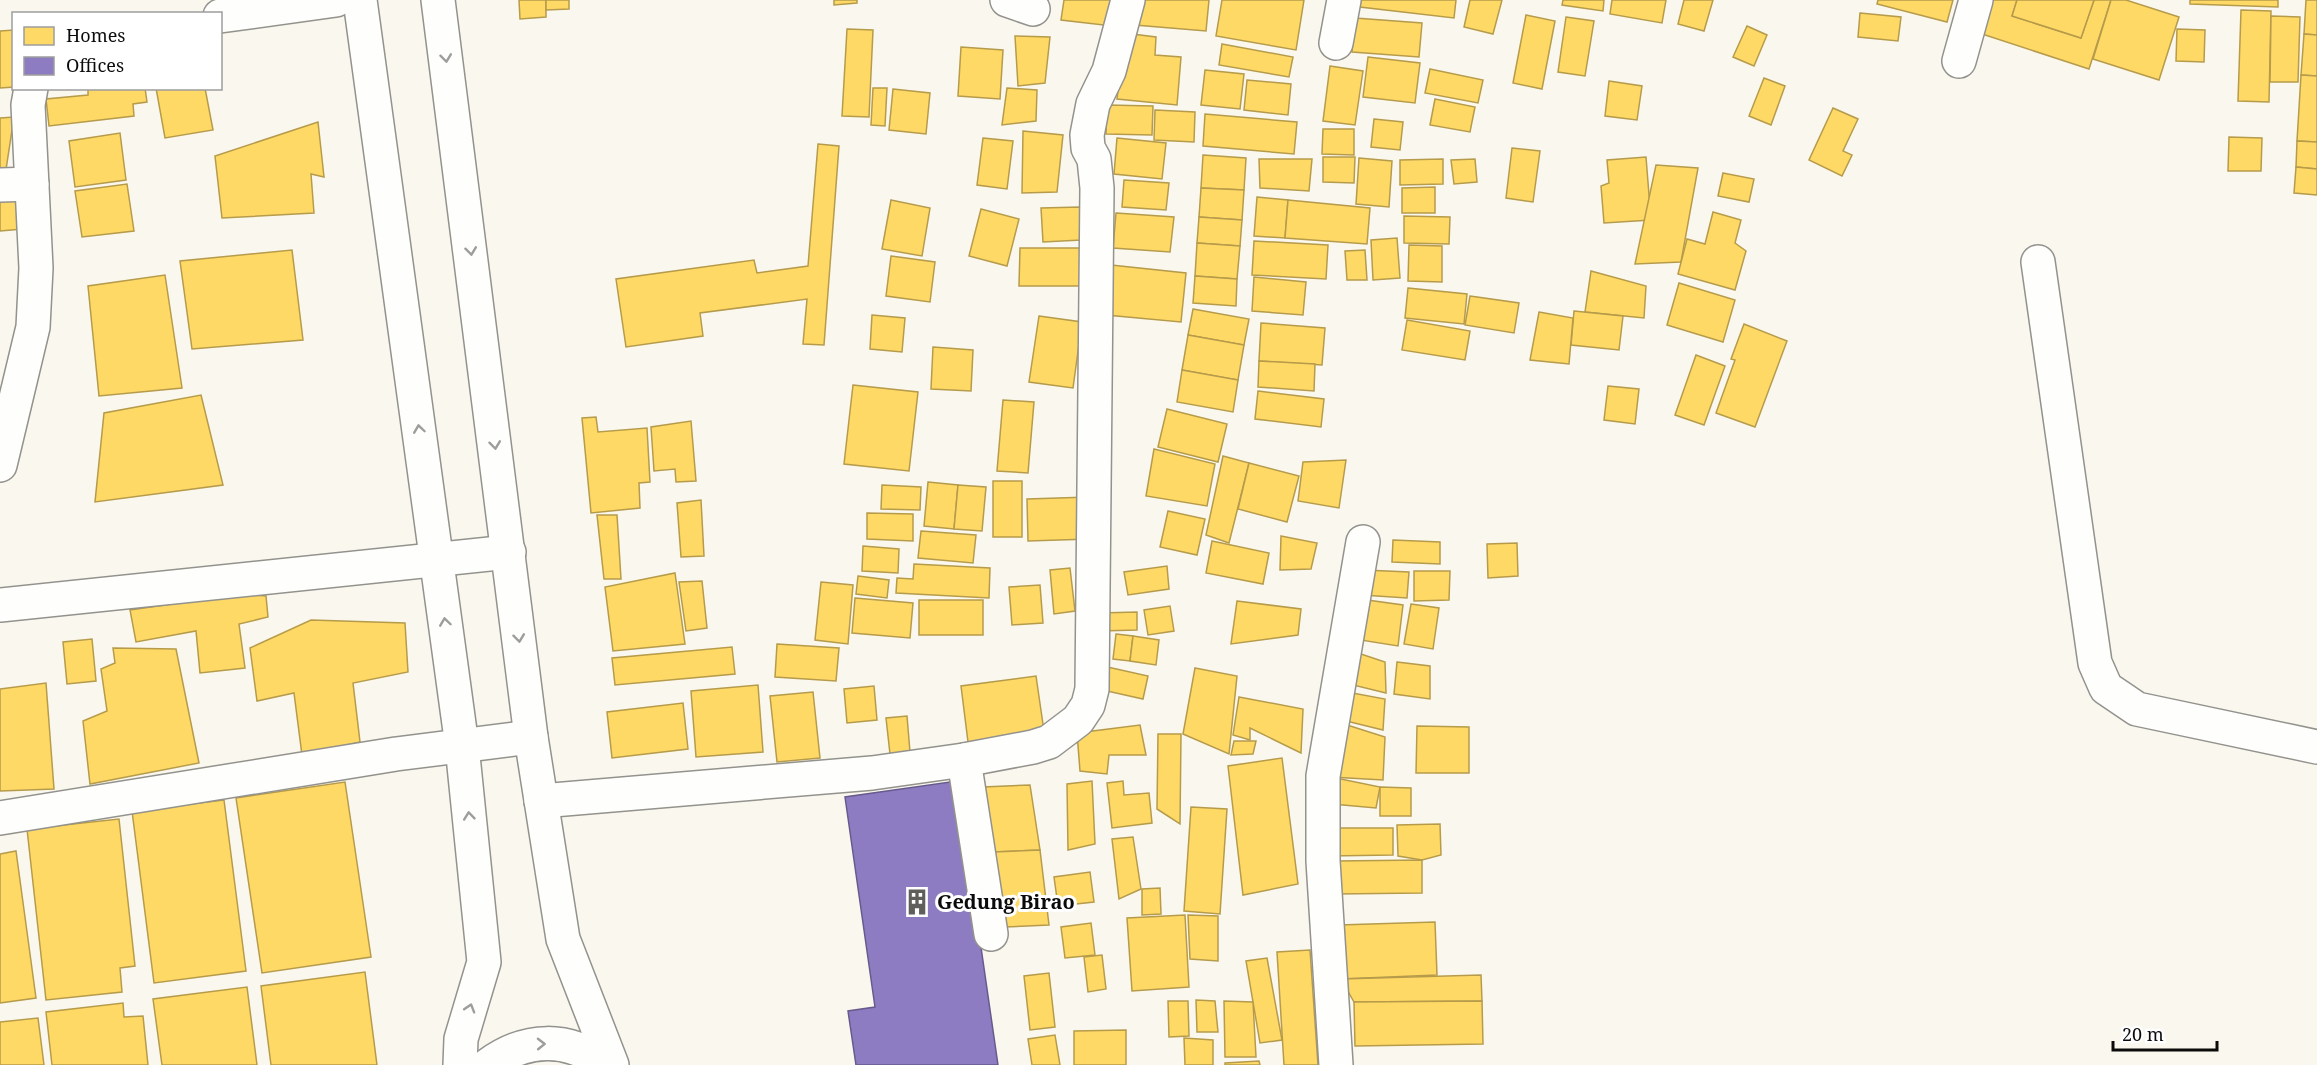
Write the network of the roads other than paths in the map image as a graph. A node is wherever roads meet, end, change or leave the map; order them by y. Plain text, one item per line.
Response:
1 (336, 0) edge
2 (360, 0) edge
3 (438, 0) edge
4 (1128, 0) edge
5 (1344, 0) edge
6 (1976, 0) edge
7 (222, 16) edge
8 (1336, 43) dead end
9 (1959, 62) dead end
10 (31, 90) edge
11 (16, 184) edge
12 (2038, 262) dead end
13 (0, 465) edge
14 (1363, 542) dead end
15 (509, 552) junction
16 (437, 560) junction
17 (0, 605) edge
18 (531, 737) junction
19 (462, 746) junction
20 (2317, 747) edge
21 (964, 760) junction
22 (541, 801) junction
23 (0, 818) edge
24 (991, 934) dead end
25 (460, 1065) edge
26 (488, 1065) edge
27 (606, 1065) edge
28 (612, 1065) edge
29 (1336, 1065) edge

1 - 7 street
16 -> 2 street
3 -> 15 street
4 - 21 street
5 - 8 street
6 - 9 street
10 - 11 street
11 - 13 street
12 - 20 street
14 - 29 street
15 - 16 street
15 -> 18 street
16 - 17 street
19 -> 16 street
18 - 19 street
18 - 22 street
19 - 23 street
25 -> 19 street
21 - 22 street
21 - 24 street
22 - 28 street
26 -> 27 street

